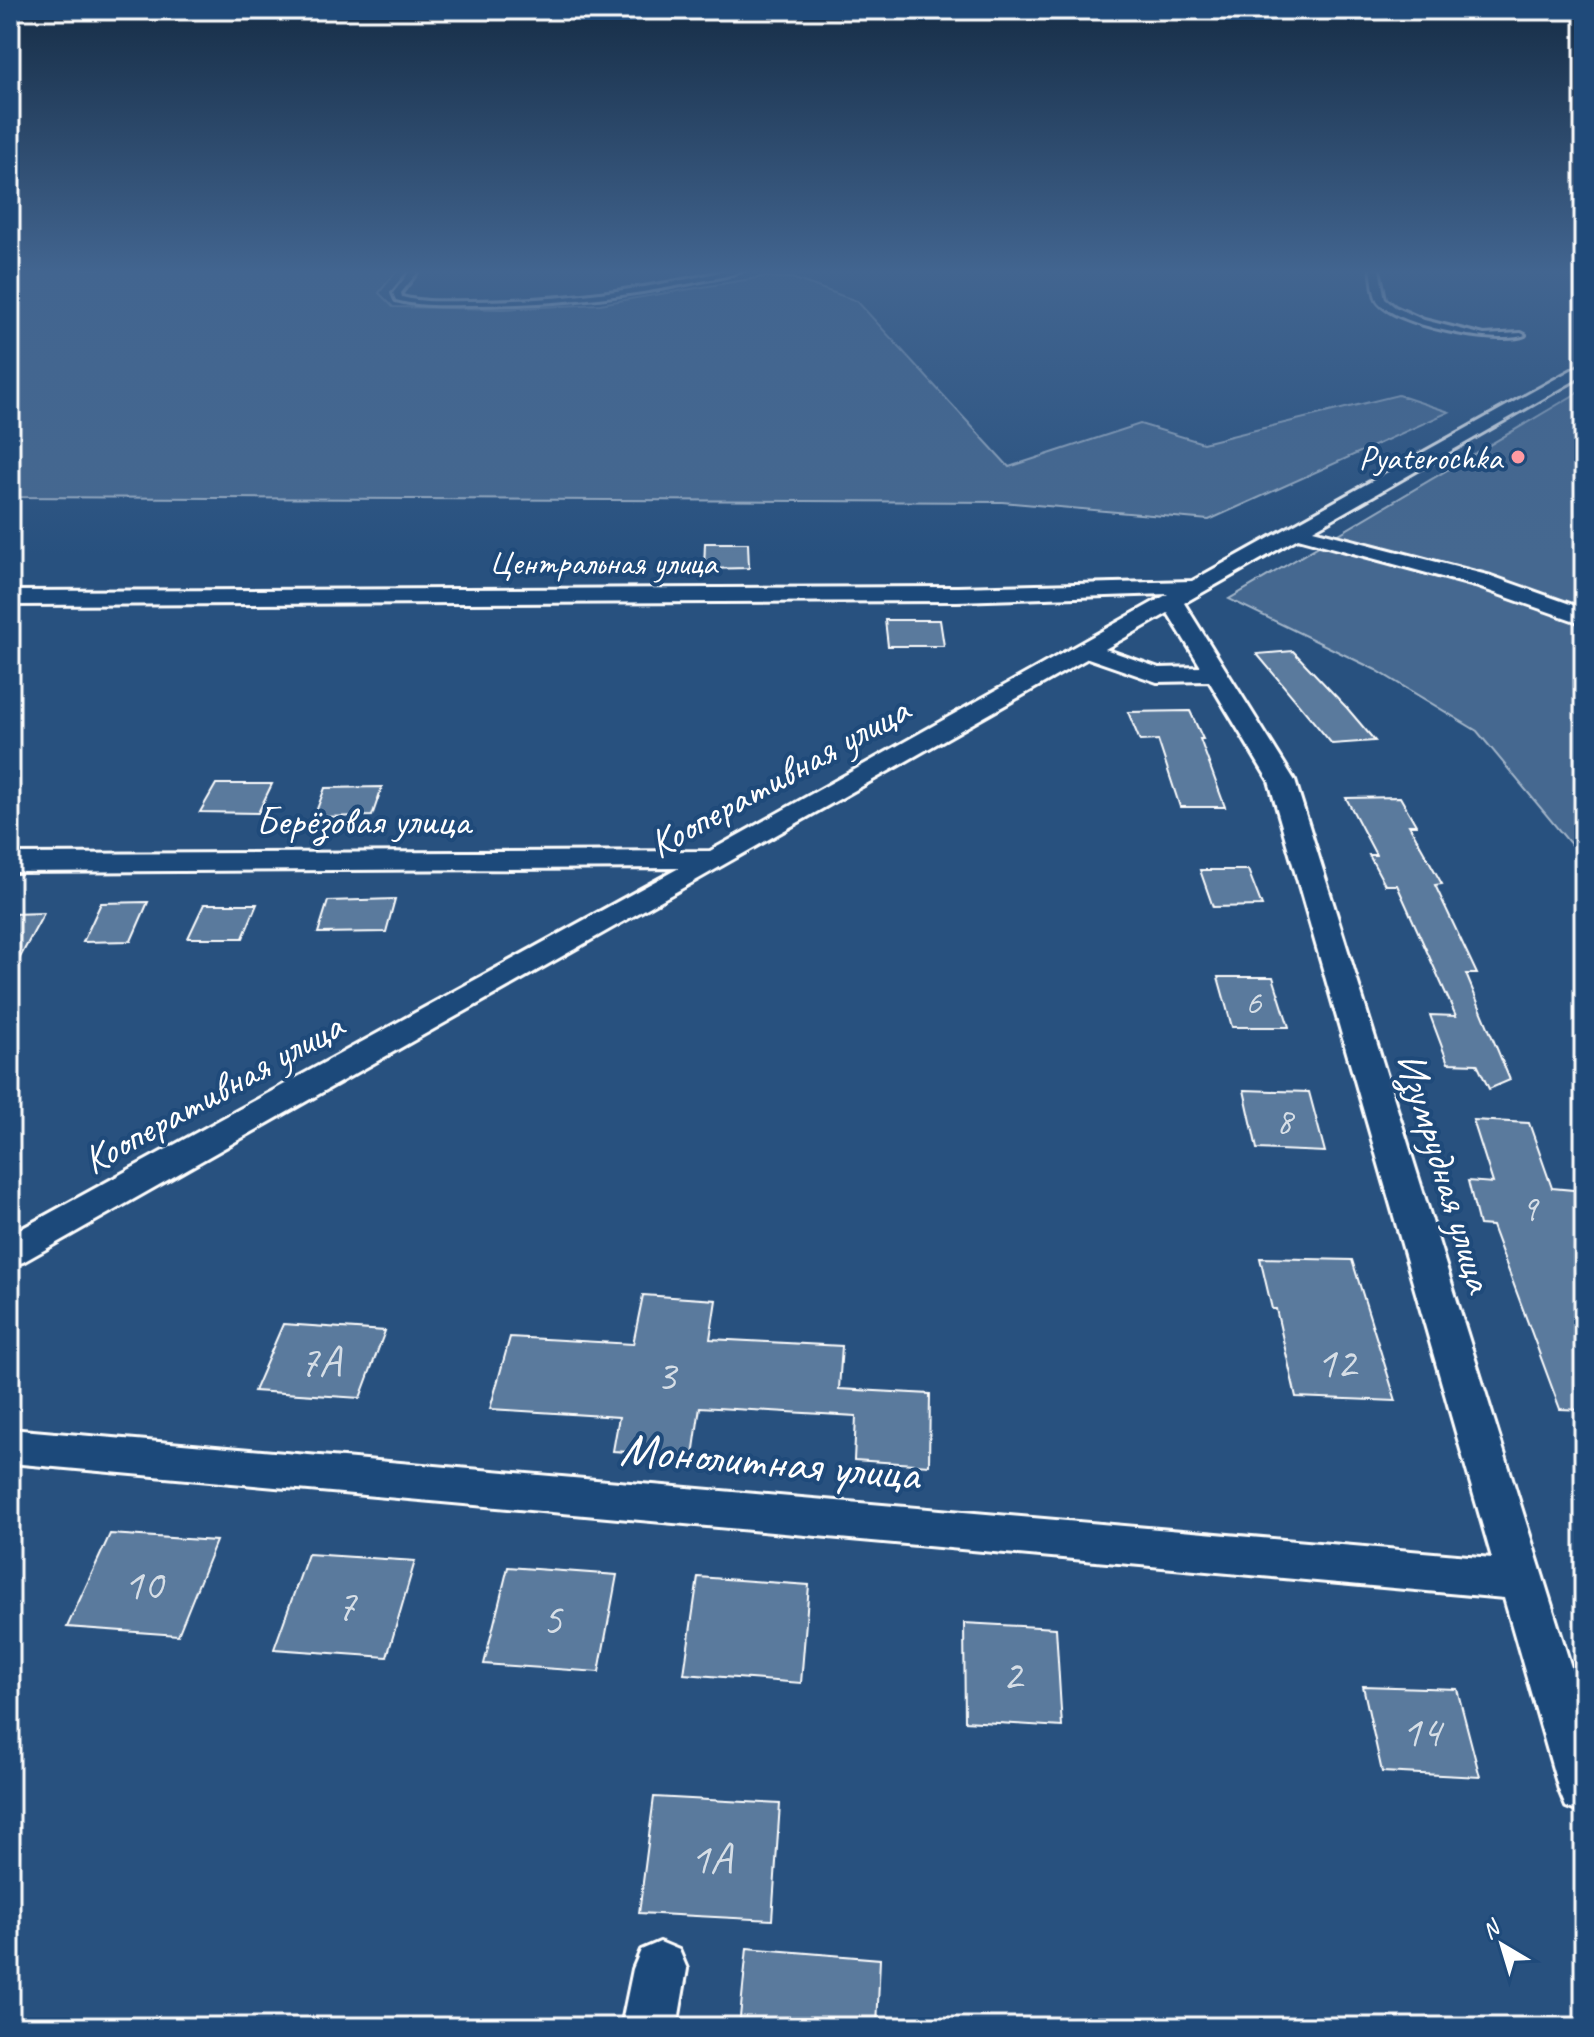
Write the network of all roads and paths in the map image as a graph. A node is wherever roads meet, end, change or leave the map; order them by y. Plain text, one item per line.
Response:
1 (1584, 368) edge
2 (1295, 531) junction
3 (1184, 594) junction
4 (10, 598) edge
5 (1584, 617) edge
6 (1086, 650) junction
7 (1216, 674) junction
8 (716, 859) junction
9 (10, 863) edge
10 (10, 1252) edge
11 (10, 1446) edge
12 (1521, 1580) junction
13 (1584, 1790) edge
14 (660, 1969) dead end
15 (649, 2027) edge

1 - 2 street, Кооперативная улица
2 - 3 street, Кооперативная улица
2 - 5 street
3 - 4 street, Центральная улица
3 - 6 street, Кооперативная улица
3 - 7 street, Изумрудная улица
6 - 7 street
6 - 8 street, Кооперативная улица
7 - 12 street, Изумрудная улица
8 - 9 street, Берёзовая улица
8 - 10 street, Кооперативная улица
11 - 12 street, Монолитная улица
12 - 13 street, Изумрудная улица
14 - 15 street

